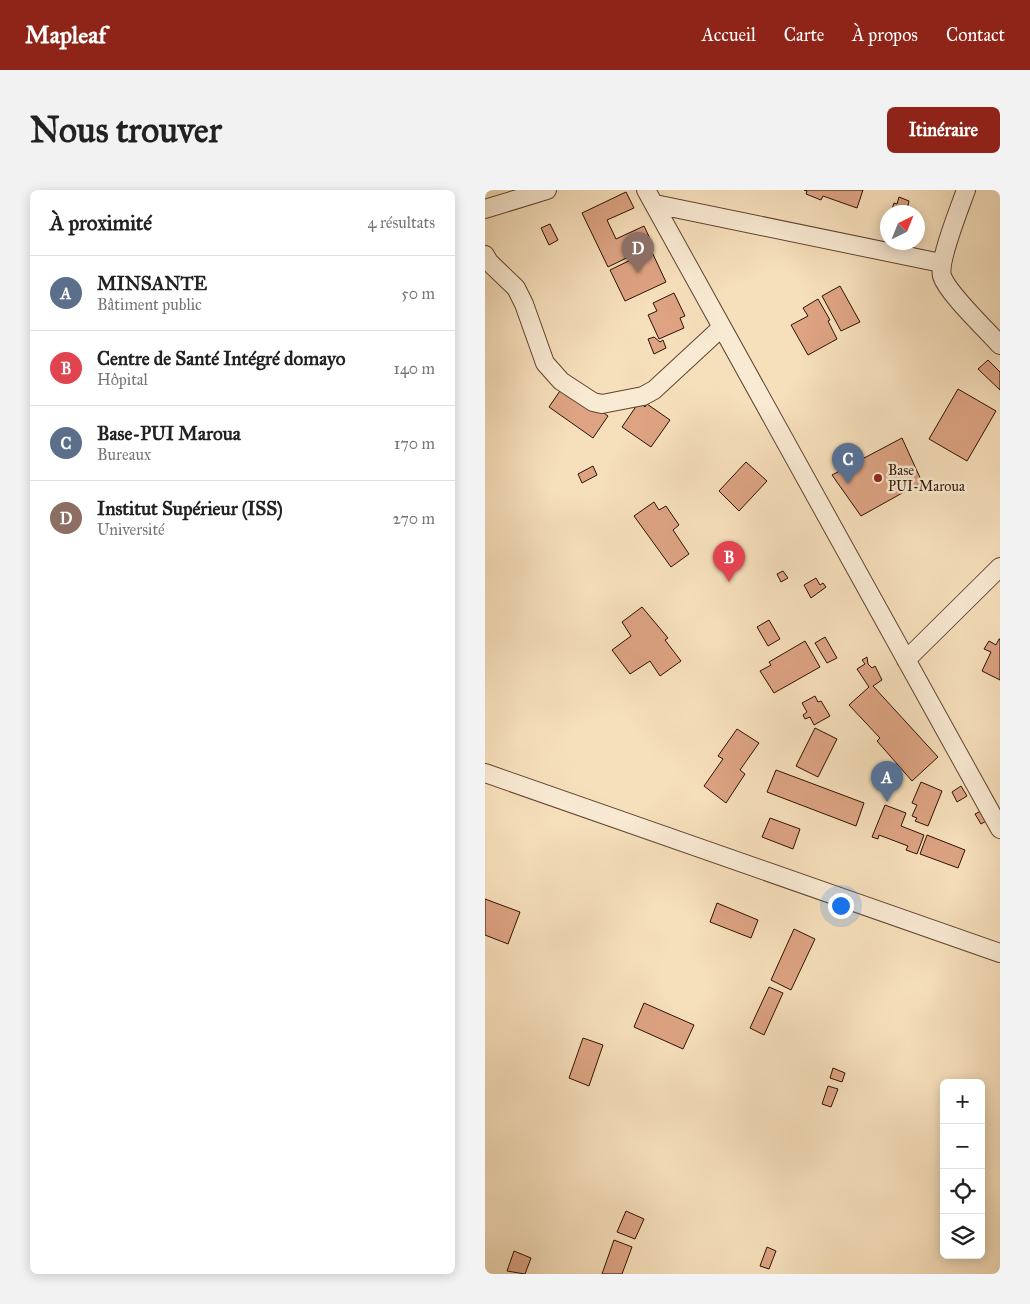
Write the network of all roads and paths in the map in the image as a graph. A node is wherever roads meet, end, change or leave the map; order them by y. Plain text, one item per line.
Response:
1 (547, 190) edge
2 (966, 190) edge
3 (650, 197) edge
4 (485, 209) edge
5 (485, 255) edge
6 (941, 263) junction
7 (721, 328) junction
8 (1000, 345) edge
9 (1000, 567) edge
10 (906, 660) junction
11 (485, 773) edge
12 (1000, 829) edge
13 (1000, 953) edge

1 - 4 street
2 - 6 street
3 - 6 street
3 - 7 street
5 - 7 street
6 - 8 street
7 - 10 street
9 - 10 street
10 - 12 street
11 - 13 street

